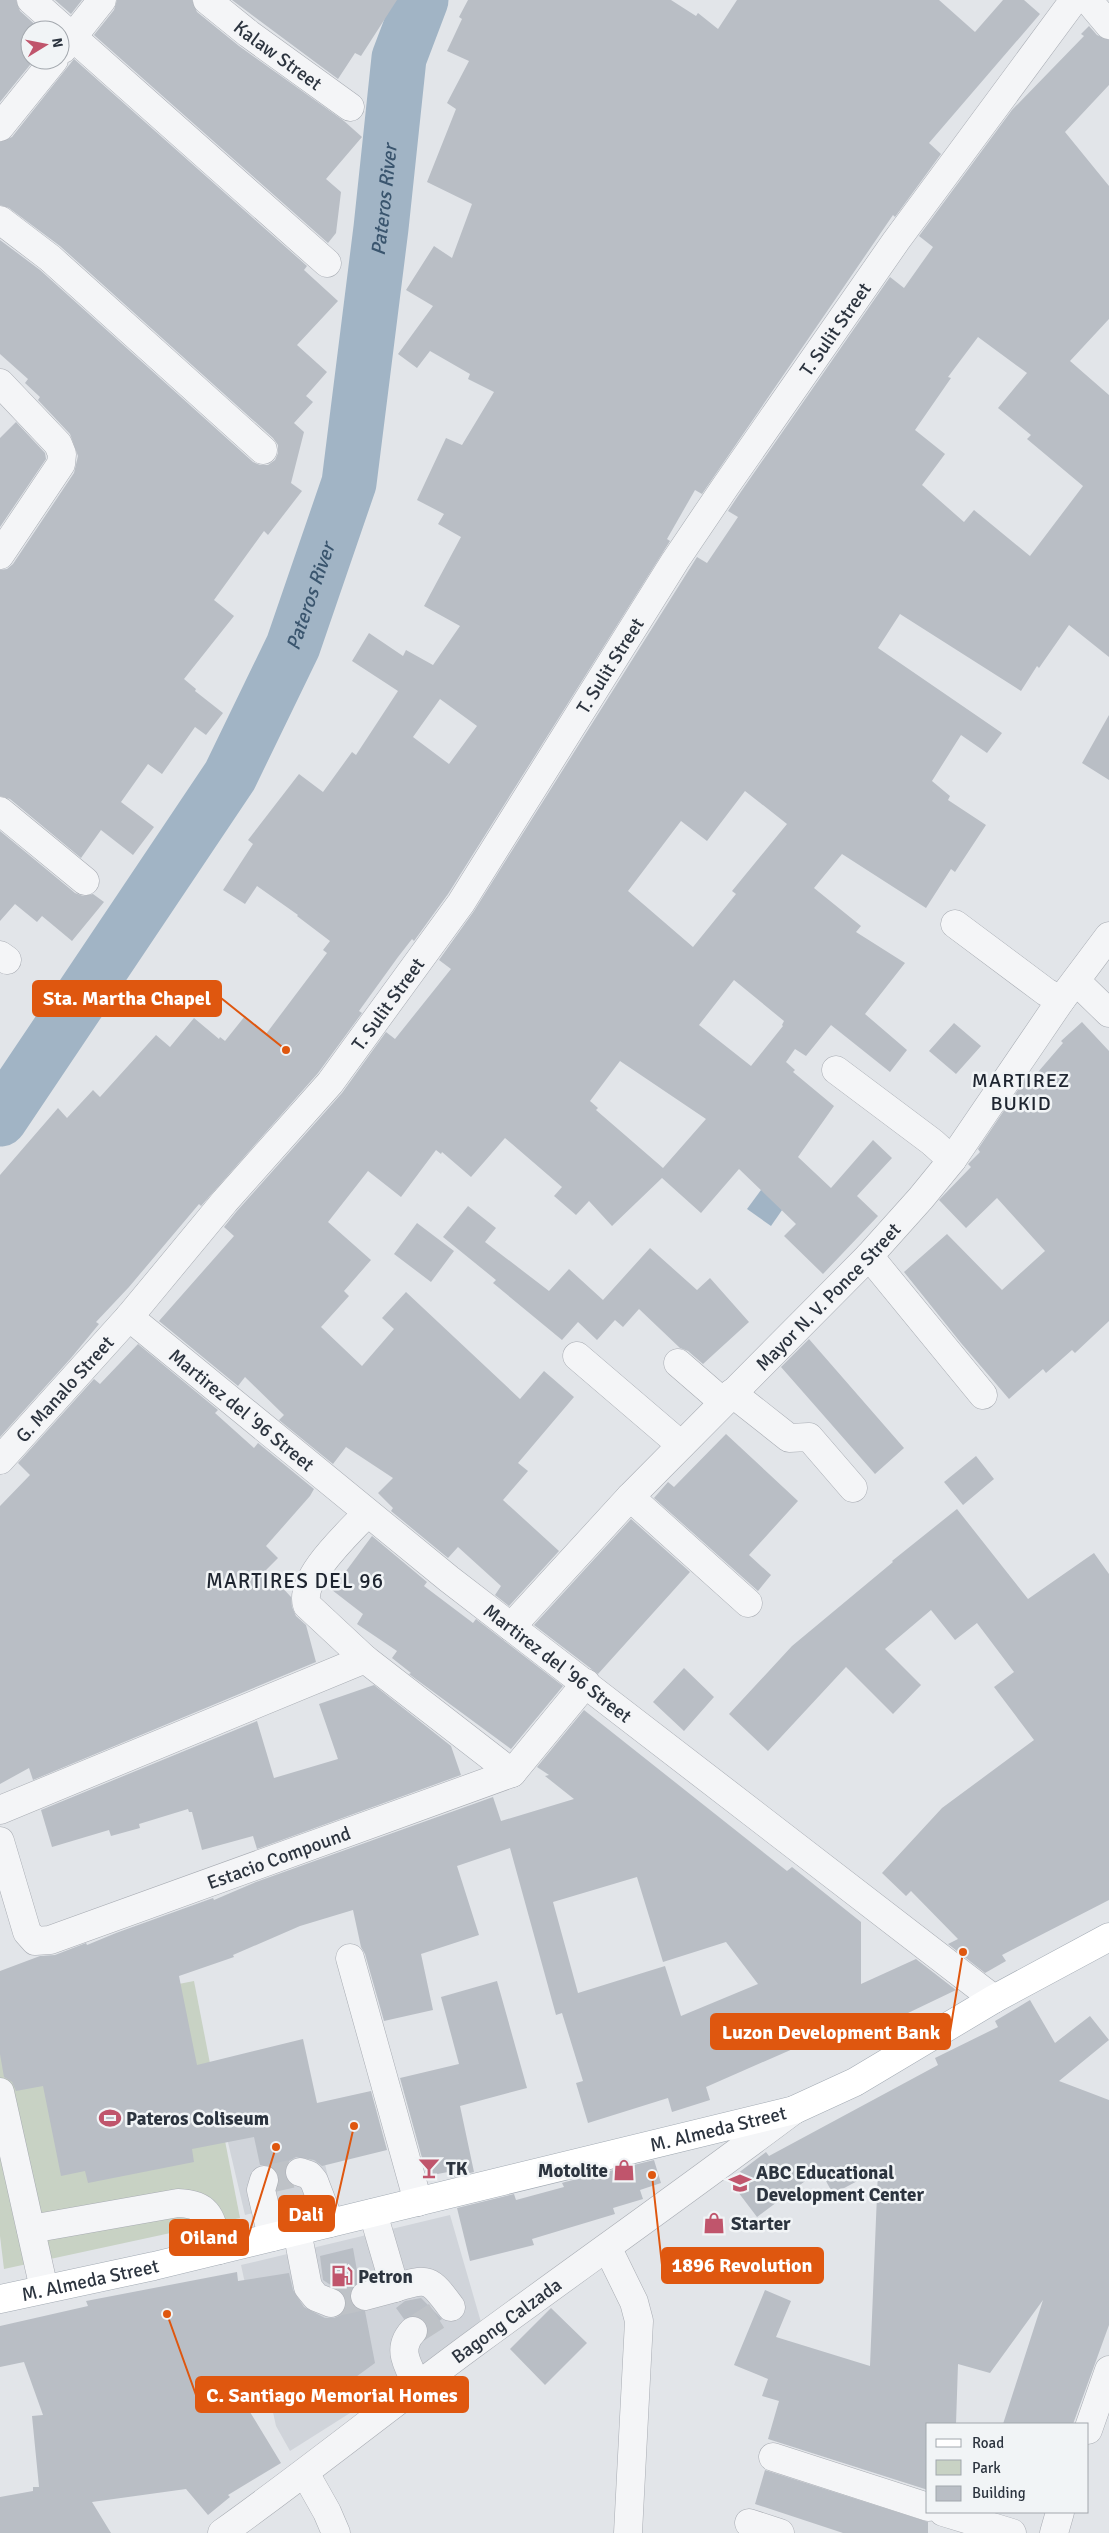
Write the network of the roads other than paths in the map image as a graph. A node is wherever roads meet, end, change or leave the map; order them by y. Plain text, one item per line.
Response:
1 (31, 0) edge
2 (102, 0) edge
3 (207, 0) edge
4 (1074, 0) edge
5 (1088, 0) edge
6 (47, 20) edge
7 (1109, 25) edge
8 (70, 40) edge
9 (70, 47) edge
10 (46, 70) edge
11 (350, 107) dead end
12 (0, 127) edge
13 (0, 220) edge
14 (327, 263) dead end
15 (0, 383) edge
16 (263, 450) dead end
17 (0, 555) edge
18 (0, 811) edge
19 (85, 881) dead end
20 (955, 924) dead end
21 (1109, 936) edge
22 (1068, 991) junction
23 (1109, 1013) edge
24 (836, 1070) dead end
25 (952, 1160) junction
26 (870, 1256) junction
27 (129, 1317) junction
28 (577, 1356) dead end
29 (678, 1363) dead end
30 (983, 1395) dead end
31 (727, 1398) junction
32 (681, 1446) junction
33 (0, 1460) edge
34 (853, 1488) dead end
35 (630, 1497) junction
36 (367, 1513) junction
37 (748, 1603) dead end
38 (511, 1627) junction
39 (365, 1658) junction
40 (586, 1684) junction
41 (512, 1773) junction
42 (0, 1810) edge
43 (0, 1841) edge
44 (1109, 1937) edge
45 (350, 1958) dead end
46 (994, 1999) junction
47 (0, 2092) edge
48 (794, 2110) junction
49 (300, 2172) dead end
50 (264, 2180) dead end
51 (418, 2202) junction
52 (373, 2213) junction
53 (330, 2223) junction
54 (31, 2228) junction
55 (285, 2234) junction
56 (608, 2249) junction
57 (219, 2250) junction
58 (394, 2288) junction
59 (44, 2289) junction
60 (365, 2296) tunnel mouth
61 (0, 2299) edge
62 (332, 2303) tunnel mouth
63 (414, 2331) tunnel mouth
64 (479, 2340) junction
65 (1109, 2370) edge
66 (418, 2387) junction
67 (1089, 2427) edge
68 (772, 2457) dead end
69 (305, 2474) junction
70 (926, 2506) edge
71 (946, 2513) edge
72 (1060, 2513) edge
73 (749, 2523) dead end
74 (222, 2533) edge
75 (336, 2533) edge
76 (628, 2533) edge
77 (780, 2533) edge
78 (1012, 2533) edge
79 (1054, 2533) edge

1 - 6 street
2 - 8 street
3 - 11 street, Kalaw Street
4 - 27 street, T. Sulit Street
5 - 7 street
9 - 14 street
10 - 12 street
13 - 16 street
15 - 17 street
18 - 19 street
20 - 22 street
21 - 22 street, Mayor N. V. Ponce Street
22 - 23 street
22 - 25 street, Mayor N. V. Ponce Street
24 - 25 street
25 - 26 street, Mayor N. V. Ponce Street
26 - 30 street
26 - 31 street, Mayor N. V. Ponce Street
27 - 33 street, G. Manalo Street
27 - 36 street, Martirez del '96 Street
28 - 32 street
29 - 31 street
31 - 32 street, Mayor N. V. Ponce Street
31 - 34 street
32 - 35 street, Mayor N. V. Ponce Street
35 - 37 street
35 - 38 street, Mayor N. V. Ponce Street
36 - 38 street, Martirez del '96 Street
36 - 39 street
38 - 40 street, Martirez del '96 Street
39 - 41 street
39 - 42 street
40 - 41 street
40 - 46 street, Martirez del '96 Street
41 - 43 street, Estacio Compound
44 - 46 main road, M. Almeda Street
45 - 51 street
46 - 48 main road, M. Almeda Street
47 - 54 street
48 - 51 main road, M. Almeda Street
48 - 56 street, Bagong Calzada
49 - 53 street
50 - 55 street
51 - 52 main road, M. Almeda Street
52 - 53 main road, M. Almeda Street
52 - 58 street
53 - 55 main road, M. Almeda Street
54 - 57 street
54 - 59 street
55 - 57 main road, M. Almeda Street
55 - 62 street
56 - 64 street, Bagong Calzada
56 - 76 street
57 - 59 main road, M. Almeda Street
58 - 60 street
58 - 64 street
59 - 61 main road, M. Almeda Street
63 - 66 street
64 - 66 street, Bagong Calzada
65 - 67 street
66 - 69 street, Bagong Calzada
68 - 70 street
69 - 74 street, Bagong Calzada
69 - 75 street
71 - 78 street
72 - 79 street
73 - 77 street

